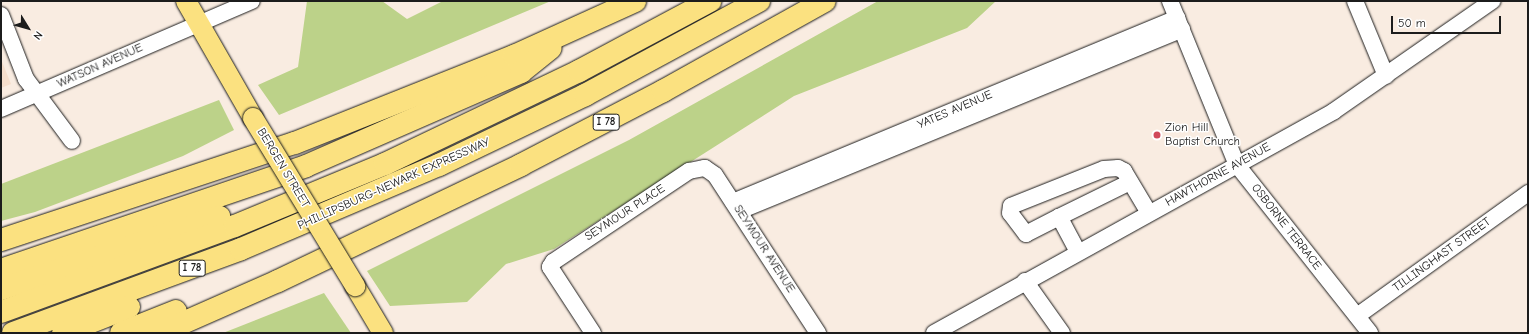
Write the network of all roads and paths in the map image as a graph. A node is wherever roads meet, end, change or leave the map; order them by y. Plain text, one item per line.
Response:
1 (186, 1) edge
2 (252, 1) edge
3 (635, 1) edge
4 (710, 1) edge
5 (759, 1) edge
6 (825, 1) edge
7 (1170, 1) edge
8 (1355, 1) edge
9 (1492, 1) edge
10 (1, 15) edge
11 (198, 23) junction
12 (1180, 23) junction
13 (576, 29) junction
14 (1386, 76) junction
15 (37, 93) junction
16 (1, 109) edge
17 (72, 141) dead end
18 (1237, 165) junction
19 (706, 168) joint
20 (1130, 182) junction
21 (321, 192) junction
22 (1528, 193) edge
23 (367, 196) junction
24 (736, 206) junction
25 (1149, 213) junction
26 (1059, 217) junction
27 (382, 231) junction
28 (1, 240) edge
29 (1078, 252) junction
30 (1, 270) edge
31 (1025, 281) junction
32 (1, 289) edge
33 (1, 312) edge
34 (1357, 316) junction
35 (13, 333) edge
36 (64, 333) edge
37 (121, 333) edge
38 (160, 333) edge
39 (383, 333) edge
40 (593, 333) edge
41 (818, 333) edge
42 (934, 333) edge
43 (1062, 333) edge
44 (1370, 333) edge

1 - 11 main road, BERGEN STREET
2 - 11 street, WATSON AVENUE
3 - 13 highway
4 - 21 highway, PHILLIPSBURG-NEWARK EXPRESSWAY / I 78
5 - 23 highway, PHILLIPSBURG-NEWARK EXPRESSWAY / I 78
6 - 27 highway, I 78
7 - 12 street, OSBORNE TERRACE
8 - 14 street
9 - 14 street, HAWTHORNE AVENUE
10 - 15 street
11 - 15 street, WATSON AVENUE
11 - 39 main road, BERGEN STREET, bridge
12 - 18 street, OSBORNE TERRACE
12 - 24 street, YATES AVENUE
13 - 28 highway
13 - 30 highway
14 - 18 street, HAWTHORNE AVENUE
15 - 16 street, WATSON AVENUE
15 - 17 street
18 - 25 street, HAWTHORNE AVENUE
18 - 34 street, OSBORNE TERRACE
19 - 24 street, SEYMOUR AVENUE
19 - 40 street, SEYMOUR PLACE
20 - 25 street
20 - 26 street
20 - 26 street
21 - 32 highway
21 - 33 highway, PHILLIPSBURG-NEWARK EXPRESSWAY / I 78
22 - 34 street, TILLINGHAST STREET
23 - 35 highway, PHILLIPSBURG-NEWARK EXPRESSWAY / I 78
23 - 36 highway
24 - 41 street, SEYMOUR AVENUE
25 - 29 street, HAWTHORNE AVENUE
26 - 29 street
27 - 37 highway
27 - 38 highway, I 78
29 - 31 street, HAWTHORNE AVENUE
31 - 42 street, HAWTHORNE AVENUE
31 - 43 street
34 - 44 street, OSBORNE TERRACE

